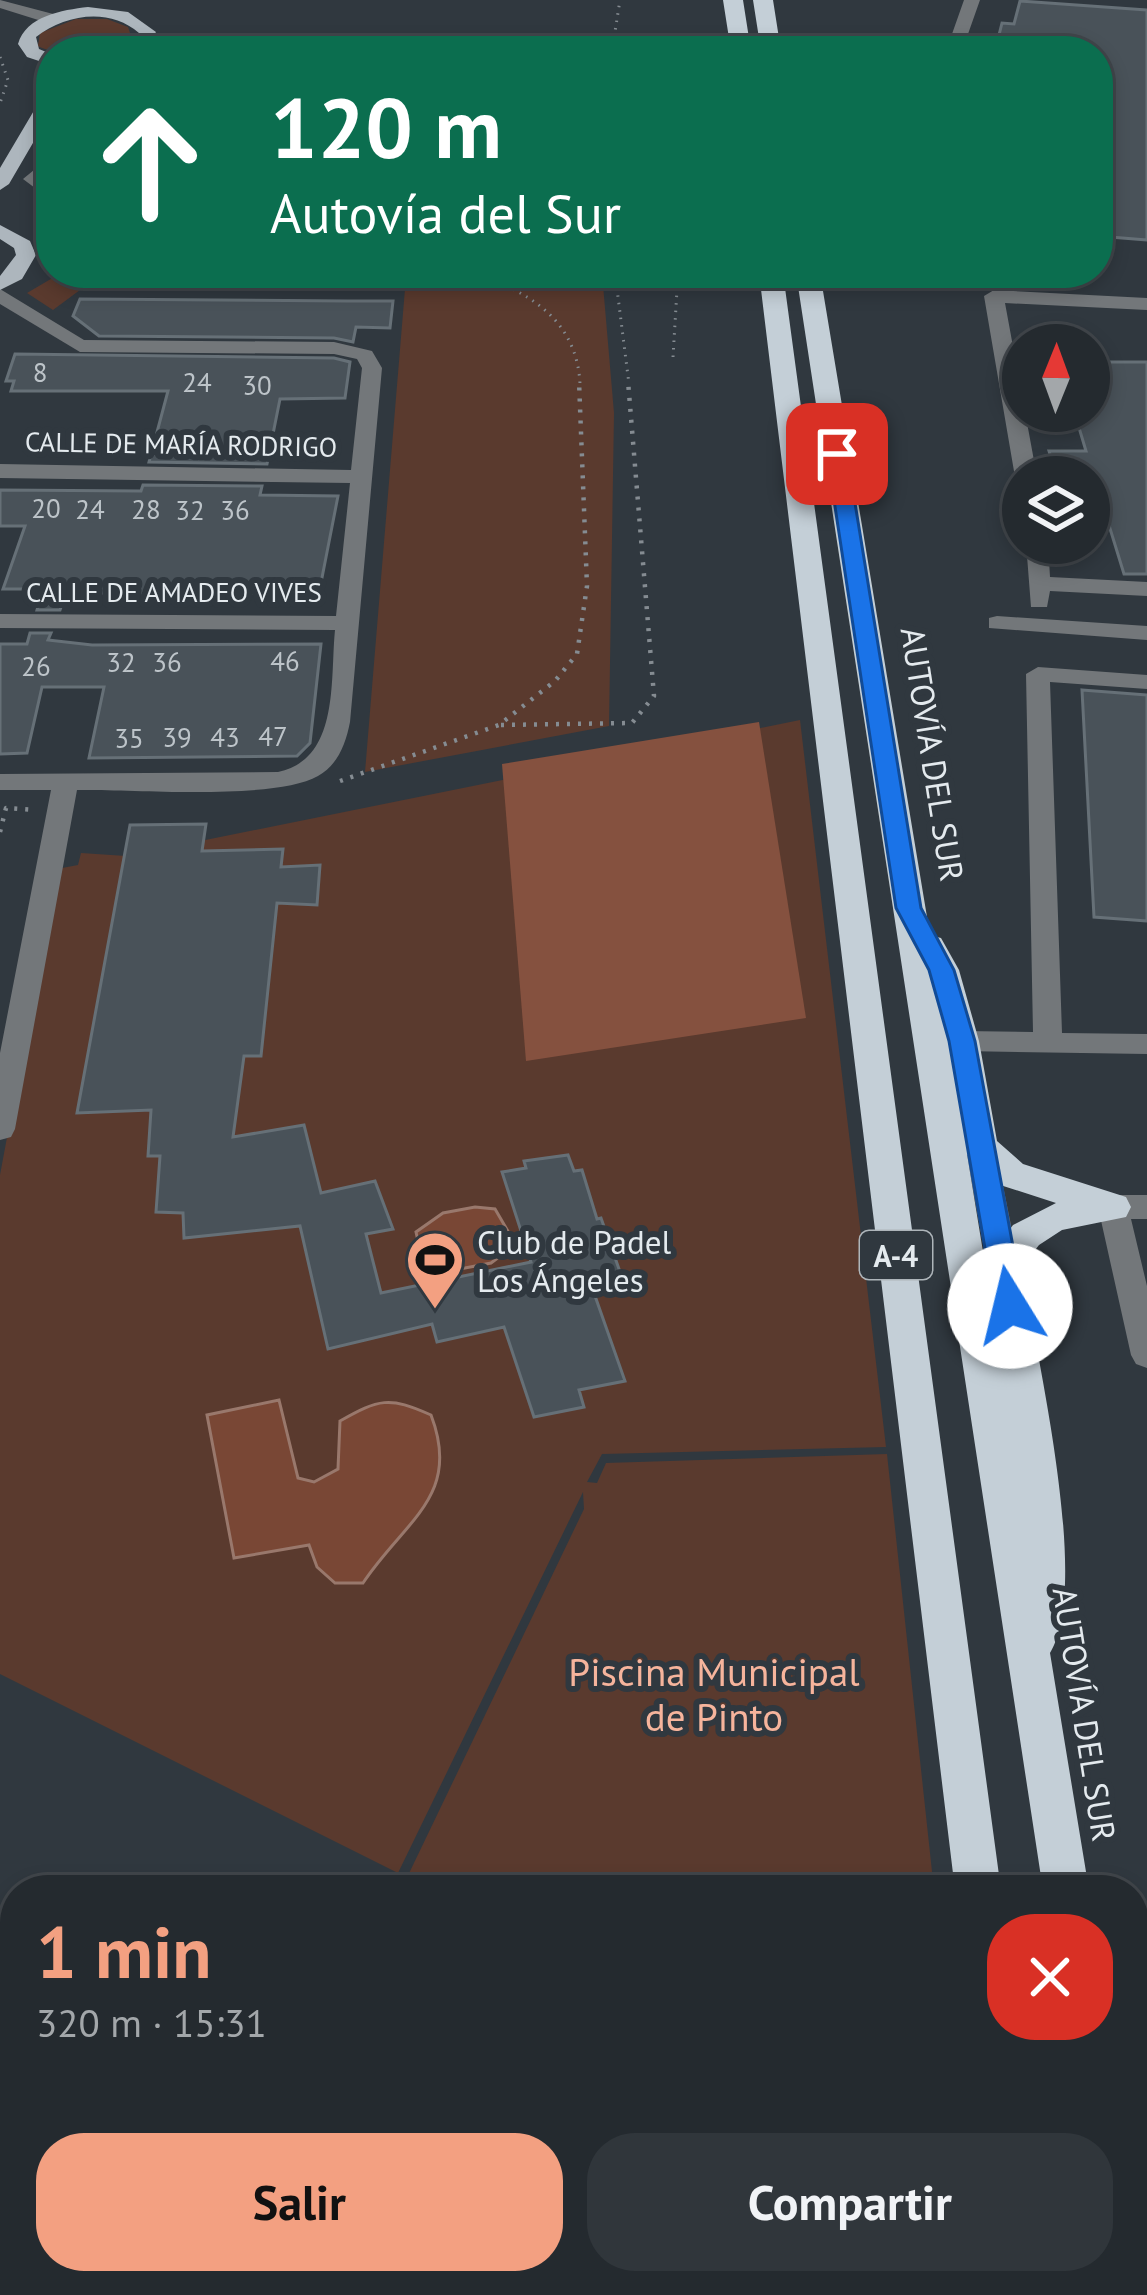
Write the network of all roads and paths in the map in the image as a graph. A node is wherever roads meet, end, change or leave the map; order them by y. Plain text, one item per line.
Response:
1 (620, 0) edge
2 (733, 0) edge
3 (763, 0) edge
4 (971, 0) edge
5 (0, 3) edge
6 (110, 7) edge
7 (0, 15) edge
8 (44, 23) junction
9 (146, 36) edge
10 (614, 36) edge
11 (739, 36) edge
12 (769, 36) edge
13 (959, 36) edge
14 (36, 54) edge
15 (0, 58) edge
16 (0, 103) edge
17 (36, 122) edge
18 (17, 153) junction
19 (36, 156) edge
20 (0, 184) edge
21 (0, 231) edge
22 (0, 284) edge
23 (516, 288) edge
24 (617, 288) edge
25 (677, 288) edge
26 (773, 288) edge
27 (810, 288) edge
28 (0, 295) edge
29 (1147, 304) edge
30 (673, 357) dead end
31 (1022, 456) edge
32 (0, 471) edge
33 (361, 477) junction
34 (1039, 564) edge
35 (1040, 583) junction
36 (1147, 589) edge
37 (0, 621) edge
38 (348, 622) junction
39 (997, 623) dead end
40 (1038, 626) junction
41 (1147, 633) edge
42 (1147, 682) edge
43 (499, 725) junction
44 (400, 760) dead end
45 (66, 780) junction
46 (0, 782) edge
47 (909, 908) junction
48 (962, 1041) junction
49 (1048, 1043) junction
50 (1147, 1044) edge
51 (0, 1129) edge
52 (980, 1146) junction
53 (1130, 1207) edge
54 (1004, 1265) junction
55 (1147, 1355) edge
56 (1031, 1685) junction
57 (976, 1875) edge
58 (1063, 1875) edge

1 - 10 path
2 - 11 highway
3 - 12 highway
4 - 13 street
5 - 8 street
6 - 8 main road
6 - 9 main road
7 - 8 street
8 - 14 main road
15 - 16 path
17 - 18 main road
18 - 19 street
18 - 20 main road
21 - 22 main road
23 - 43 path
24 - 43 path
25 - 30 path
26 - 57 highway, A-4
27 - 47 highway, AUTOVÍA DEL SUR / A-4
28 - 33 street
29 - 31 street
32 - 33 street, CALLE DE MARÍA RODRIGO
33 - 38 street
34 - 35 street
35 - 36 street
35 - 40 street
37 - 38 street, CALLE DE AMADEO VIVES
38 - 45 street
39 - 40 street
40 - 41 street
42 - 49 street
43 - 44 path
45 - 46 street
45 - 51 street
47 - 48 highway
47 - 56 highway, AUTOVÍA DEL SUR / A-4
48 - 49 street
48 - 52 highway
49 - 50 street
52 - 53 highway
52 - 54 street
53 - 54 highway
53 - 55 street
54 - 56 highway
56 - 58 highway, AUTOVÍA DEL SUR / A-4

